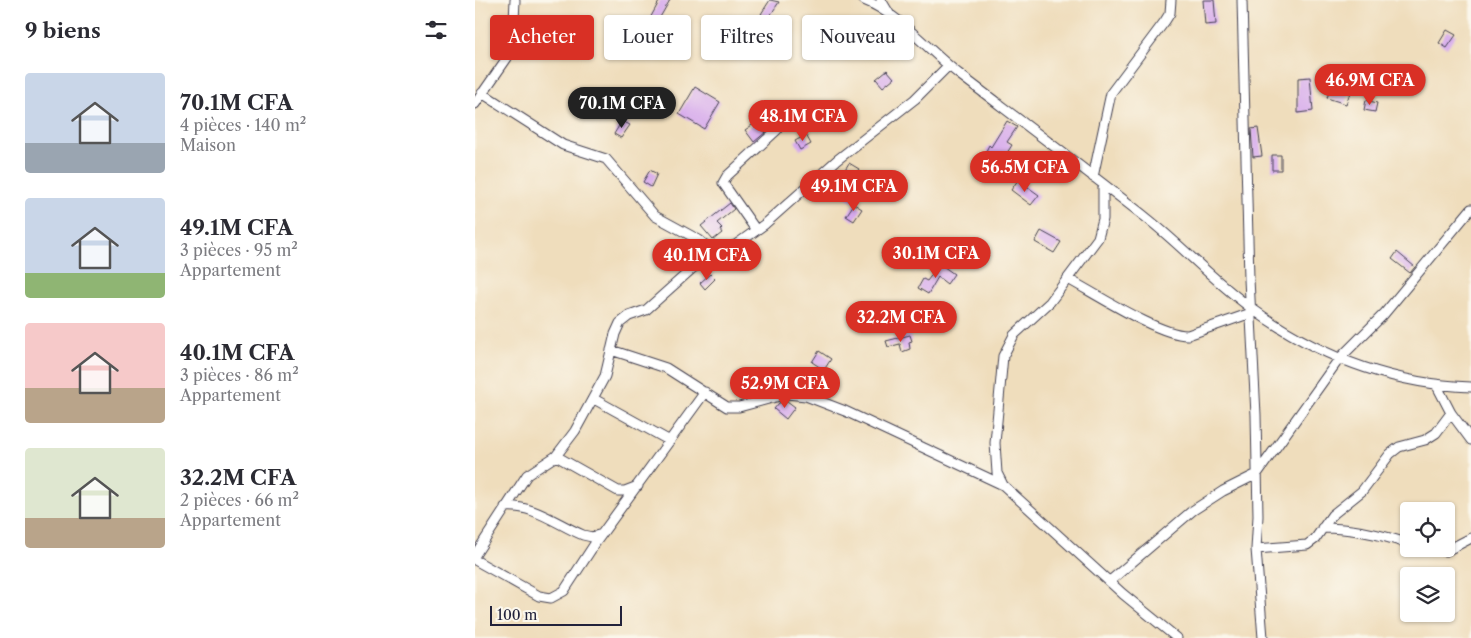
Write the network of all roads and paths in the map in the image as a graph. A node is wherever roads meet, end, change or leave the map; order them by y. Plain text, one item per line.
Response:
1 (515, 0) edge
2 (864, 0) edge
3 (1171, 0) edge
4 (1242, 0) edge
5 (886, 1) edge
6 (889, 15) edge
7 (891, 15) edge
8 (914, 36) edge
9 (948, 66) junction
10 (482, 93) junction
11 (475, 104) edge
12 (777, 130) dead end
13 (1093, 177) junction
14 (1103, 185) junction
15 (1471, 209) edge
16 (757, 230) junction
17 (717, 255) junction
18 (1068, 279) junction
19 (1250, 310) junction
20 (611, 350) junction
21 (1339, 359) junction
22 (1437, 386) junction
23 (1471, 387) edge
24 (705, 392) junction
25 (594, 399) junction
26 (1451, 413) junction
27 (1471, 440) edge
28 (670, 441) junction
29 (556, 456) junction
30 (1257, 474) junction
31 (1003, 485) junction
32 (639, 486) junction
33 (505, 506) junction
34 (1322, 528) junction
35 (602, 534) junction
36 (1471, 538) edge
37 (1400, 541) edge
38 (1455, 546) edge
39 (1256, 548) junction
40 (475, 555) edge
41 (475, 560) edge
42 (1110, 581) junction
43 (1177, 638) edge
44 (1263, 638) edge

1 - 10 street
2 - 6 street
3 - 13 street
4 - 19 street
5 - 7 street
8 - 9 street
9 - 13 street
9 - 16 street
10 - 11 street
10 - 17 street
12 - 16 street
13 - 14 street
14 - 18 street
14 - 19 street
15 - 21 street
16 - 17 street
17 - 20 street
18 - 19 street
18 - 31 street
19 - 21 street
19 - 30 street
20 - 24 street
20 - 25 street
21 - 22 street
21 - 30 street
22 - 23 street
22 - 26 street
24 - 28 street
24 - 31 street
25 - 28 street
25 - 29 street
26 - 27 street
26 - 34 street
28 - 32 street
29 - 32 street
29 - 33 street
30 - 39 street
30 - 42 street
31 - 42 street
32 - 35 street
33 - 35 street
33 - 40 street
34 - 37 street
34 - 39 street
35 - 41 street
36 - 38 street
39 - 44 street
42 - 43 street

